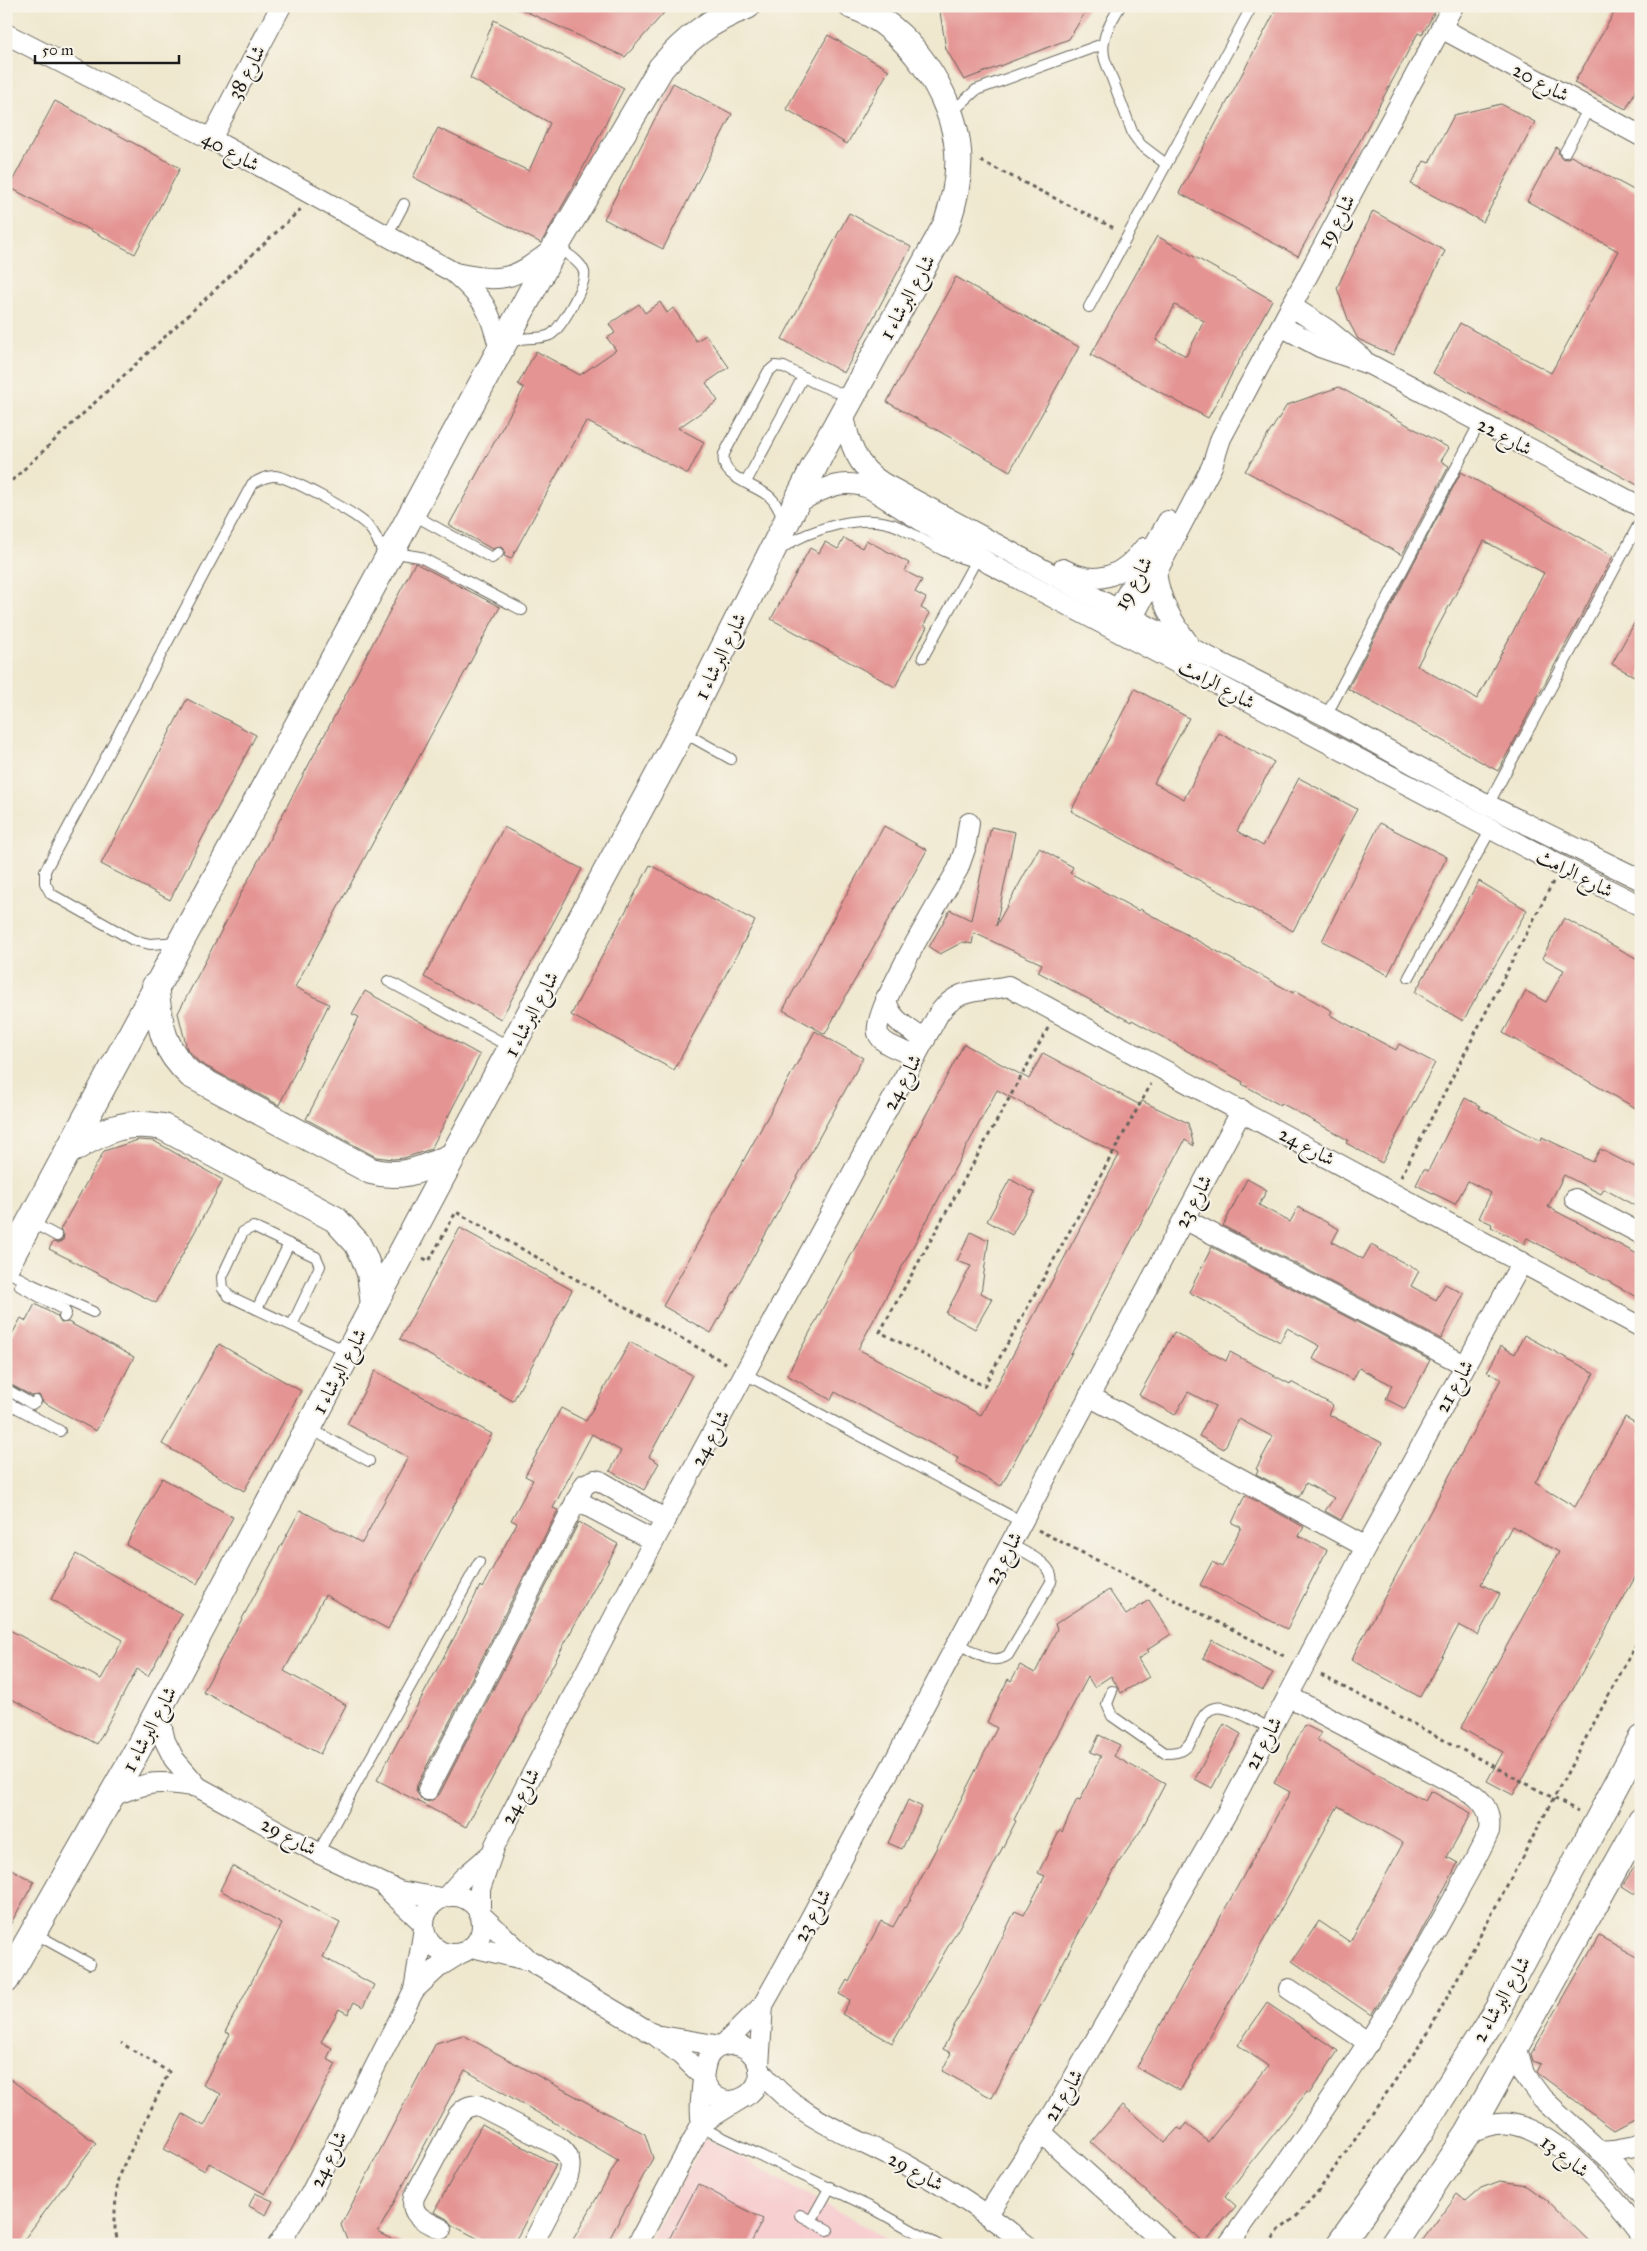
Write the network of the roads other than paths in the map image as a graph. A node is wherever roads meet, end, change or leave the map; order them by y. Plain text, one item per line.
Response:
1 (281, 6) edge
2 (747, 6) edge
3 (852, 6) edge
4 (900, 6) edge
5 (1120, 6) edge
6 (1252, 6) edge
7 (1453, 6) edge
8 (1441, 28) junction
9 (6, 34) edge
10 (901, 36) junction
11 (1103, 44) junction
12 (1589, 108) junction
13 (950, 114) junction
14 (1641, 136) edge
15 (211, 139) junction
16 (1565, 152) dead end
17 (1166, 164) junction
18 (404, 204) dead end
19 (387, 236) junction
20 (556, 246) junction
21 (453, 272) junction
22 (1291, 306) junction
23 (1089, 307) dead end
24 (1281, 326) junction
25 (500, 350) junction
26 (1369, 364) junction
27 (803, 377) junction
28 (848, 404) junction
29 (1480, 422) junction
30 (1221, 438) junction
31 (746, 482) junction
32 (1641, 507) edge
33 (1174, 510) junction
34 (412, 514) junction
35 (790, 514) junction
36 (1641, 520) edge
37 (1008, 551) junction
38 (498, 554) dead end
39 (768, 560) junction
40 (386, 562) junction
41 (978, 562) junction
42 (1156, 572) junction
43 (522, 610) dead end
44 (1121, 623) junction
45 (1194, 650) junction
46 (921, 656) dead end
47 (1326, 716) junction
48 (682, 732) junction
49 (731, 759) dead end
50 (1488, 805) junction
51 (969, 823) dead end
52 (1491, 830) junction
53 (1641, 880) edge
54 (1641, 906) edge
55 (179, 942) junction
56 (1409, 977) dead end
57 (388, 981) dead end
58 (155, 986) junction
59 (512, 1048) junction
60 (921, 1048) junction
61 (1242, 1110) junction
62 (68, 1152) junction
63 (453, 1156) junction
64 (1575, 1200) dead end
65 (1184, 1219) junction
66 (30, 1221) junction
67 (1641, 1234) edge
68 (56, 1236) dead end
69 (289, 1244) junction
70 (1522, 1262) junction
71 (6, 1266) edge
72 (6, 1271) edge
73 (6, 1278) edge
74 (374, 1305) junction
75 (257, 1309) junction
76 (93, 1312) dead end
77 (64, 1317) dead end
78 (292, 1325) junction
79 (1641, 1327) edge
80 (349, 1352) junction
81 (1466, 1365) junction
82 (745, 1374) junction
83 (6, 1389) edge
84 (1089, 1396) junction
85 (36, 1401) dead end
86 (6, 1402) edge
87 (308, 1428) junction
88 (60, 1431) dead end
89 (369, 1461) dead end
90 (576, 1500) junction
91 (666, 1520) junction
92 (1022, 1522) junction
93 (654, 1541) junction
94 (1010, 1544) junction
95 (1366, 1547) junction
96 (479, 1562) dead end
97 (957, 1643) junction
98 (1112, 1691) dead end
99 (1288, 1696) junction
100 (158, 1711) junction
101 (1271, 1729) junction
102 (1640, 1742) edge
103 (198, 1786) junction
104 (428, 1790) dead end
105 (112, 1796) junction
106 (1641, 1821) edge
107 (318, 1852) junction
108 (491, 1854) junction
109 (381, 1882) junction
110 (444, 1897) junction
111 (480, 1914) junction
112 (424, 1926) junction
113 (34, 1933) junction
114 (466, 1950) junction
115 (529, 1960) junction
116 (90, 1964) dead end
117 (6, 1980) edge
118 (1290, 1989) dead end
119 (414, 1990) junction
120 (763, 2005) junction
121 (655, 2035) junction
122 (1369, 2043) junction
123 (1516, 2045) junction
124 (722, 2046) junction
125 (759, 2067) junction
126 (703, 2077) junction
127 (741, 2099) junction
128 (799, 2109) junction
129 (701, 2125) junction
130 (1041, 2132) junction
131 (1467, 2134) junction
132 (1641, 2145) edge
133 (1599, 2150) junction
134 (830, 2187) junction
135 (1641, 2194) edge
136 (988, 2214) junction
137 (800, 2216) dead end
138 (811, 2221) junction
139 (441, 2229) dead end
140 (828, 2230) dead end
141 (1641, 2233) edge
142 (278, 2245) edge
143 (532, 2245) edge
144 (637, 2245) edge
145 (938, 2245) edge
146 (1026, 2245) edge
147 (1166, 2245) edge
148 (1228, 2245) edge
149 (1339, 2245) edge
150 (1393, 2245) edge

1 - 15 street, شارع 38
2 - 20 street
3 - 10 street, شارع البرشاء 1
4 - 10 street
5 - 11 lane
6 - 17 lane
7 - 8 street, شارع 19
8 - 12 street, شارع 20
8 - 22 street, شارع 19
9 - 15 street, شارع 40
10 - 13 street, شارع البرشاء 1
11 - 13 lane
11 - 17 lane
12 - 14 street, شارع 20
12 - 16 lane
13 - 28 street, شارع البرشاء 1
15 - 19 street, شارع 40
17 - 23 lane
18 - 19 lane
19 - 21 street, شارع 40
20 - 21 street, شارع 40
20 - 25 street
20 - 25 lane
21 - 25 street, شارع 40
22 - 24 street, شارع 19
22 - 26 street, شارع 22
24 - 26 street, شارع 22
24 - 30 street, شارع 19
25 - 34 street
26 - 29 street, شارع 22
27 - 28 lane
27 - 31 lane
27 - 31 lane
28 - 35 street, شارع البرشاء 1
28 - 37 street, شارع الرامث
29 - 32 street, شارع 22
29 - 47 lane
30 - 33 street, شارع 19
30 - 42 street, شارع 19
31 - 35 lane
33 - 37 street
33 - 44 street, شارع 19
34 - 38 lane
34 - 40 street
35 - 39 street, شارع البرشاء 1
35 - 41 street, شارع الرامث
36 - 50 lane
37 - 44 street, شارع الرامث
39 - 41 lane
39 - 48 street, شارع البرشاء 1
40 - 43 lane
40 - 55 street
40 - 55 lane
41 - 44 street, شارع الرامث
41 - 46 lane
42 - 44 street, شارع 19
42 - 45 street
44 - 45 street, شارع الرامث
44 - 52 street, شارع الرامث
45 - 47 street, شارع الرامث
47 - 50 street, شارع الرامث
48 - 49 lane
48 - 59 street, شارع البرشاء 1
50 - 53 street, شارع الرامث
51 - 60 street
52 - 54 street, شارع الرامث
52 - 56 lane
55 - 58 street
57 - 59 lane
58 - 62 street
58 - 63 street
59 - 63 street, شارع البرشاء 1
60 - 61 street, شارع 24
60 - 82 street, شارع 24
61 - 65 street, شارع 23
61 - 70 street, شارع 24
62 - 66 street
62 - 74 street
63 - 74 street, شارع البرشاء 1
64 - 67 street
65 - 81 street
65 - 84 street, شارع 23
66 - 68 lane
66 - 71 street
69 - 75 lane
69 - 75 lane
69 - 78 lane
70 - 79 street, شارع 24
70 - 81 street, شارع 21
72 - 76 lane
73 - 77 lane
74 - 80 street, شارع البرشاء 1
75 - 78 lane
78 - 80 lane
80 - 87 street, شارع البرشاء 1
81 - 95 street, شارع 21
82 - 91 street, شارع 24
82 - 92 lane
83 - 85 lane
84 - 92 street, شارع 23
84 - 95 street
86 - 88 lane
87 - 89 lane
87 - 100 street, شارع البرشاء 1
90 - 91 street
90 - 93 street
90 - 104 street
91 - 93 street, شارع 24
92 - 94 street, شارع 23
93 - 108 street, شارع 24
94 - 97 street, شارع 23
94 - 97 lane
95 - 99 street, شارع 21
96 - 107 lane
97 - 120 street, شارع 23
98 - 101 lane
99 - 101 street, شارع 21
99 - 122 street
100 - 103 street, شارع 29
100 - 105 street, شارع البرشاء 1
101 - 130 street, شارع 21
102 - 149 street, شارع البرشاء 2
103 - 105 street, شارع 29
103 - 107 street, شارع 29
105 - 113 street, شارع البرشاء 1
106 - 123 street, شارع البرشاء 2
107 - 109 street, شارع 29
108 - 110 street, شارع 24
108 - 111 street, شارع 24
109 - 110 street, شارع 29
109 - 112 street, شارع 29
110 - 111 street
110 - 112 street
111 - 114 street
111 - 115 street
112 - 114 street
112 - 119 street, شارع 24
113 - 116 lane
113 - 117 street, شارع البرشاء 1
114 - 115 street
114 - 119 street, شارع 24
115 - 121 street
118 - 122 street
119 - 142 street, شارع 24
120 - 124 street, شارع 23
120 - 125 street, شارع 23
121 - 124 street
121 - 126 street
122 - 148 street
123 - 131 street, شارع البرشاء 2
123 - 133 street, شارع 13
124 - 125 street
124 - 126 street
125 - 127 street
125 - 128 street, شارع 29
126 - 127 street
126 - 129 street
127 - 128 street, شارع 29
127 - 129 street
128 - 136 street, شارع 29
129 - 134 lane
129 - 144 street
130 - 136 street, شارع 21
130 - 147 street
131 - 141 street, شارع 13
131 - 150 street, شارع البرشاء 2
132 - 133 street
133 - 135 street, شارع 13
134 - 138 lane
134 - 145 lane
136 - 146 street, شارع 29
137 - 138 lane
138 - 140 lane
139 - 143 street

